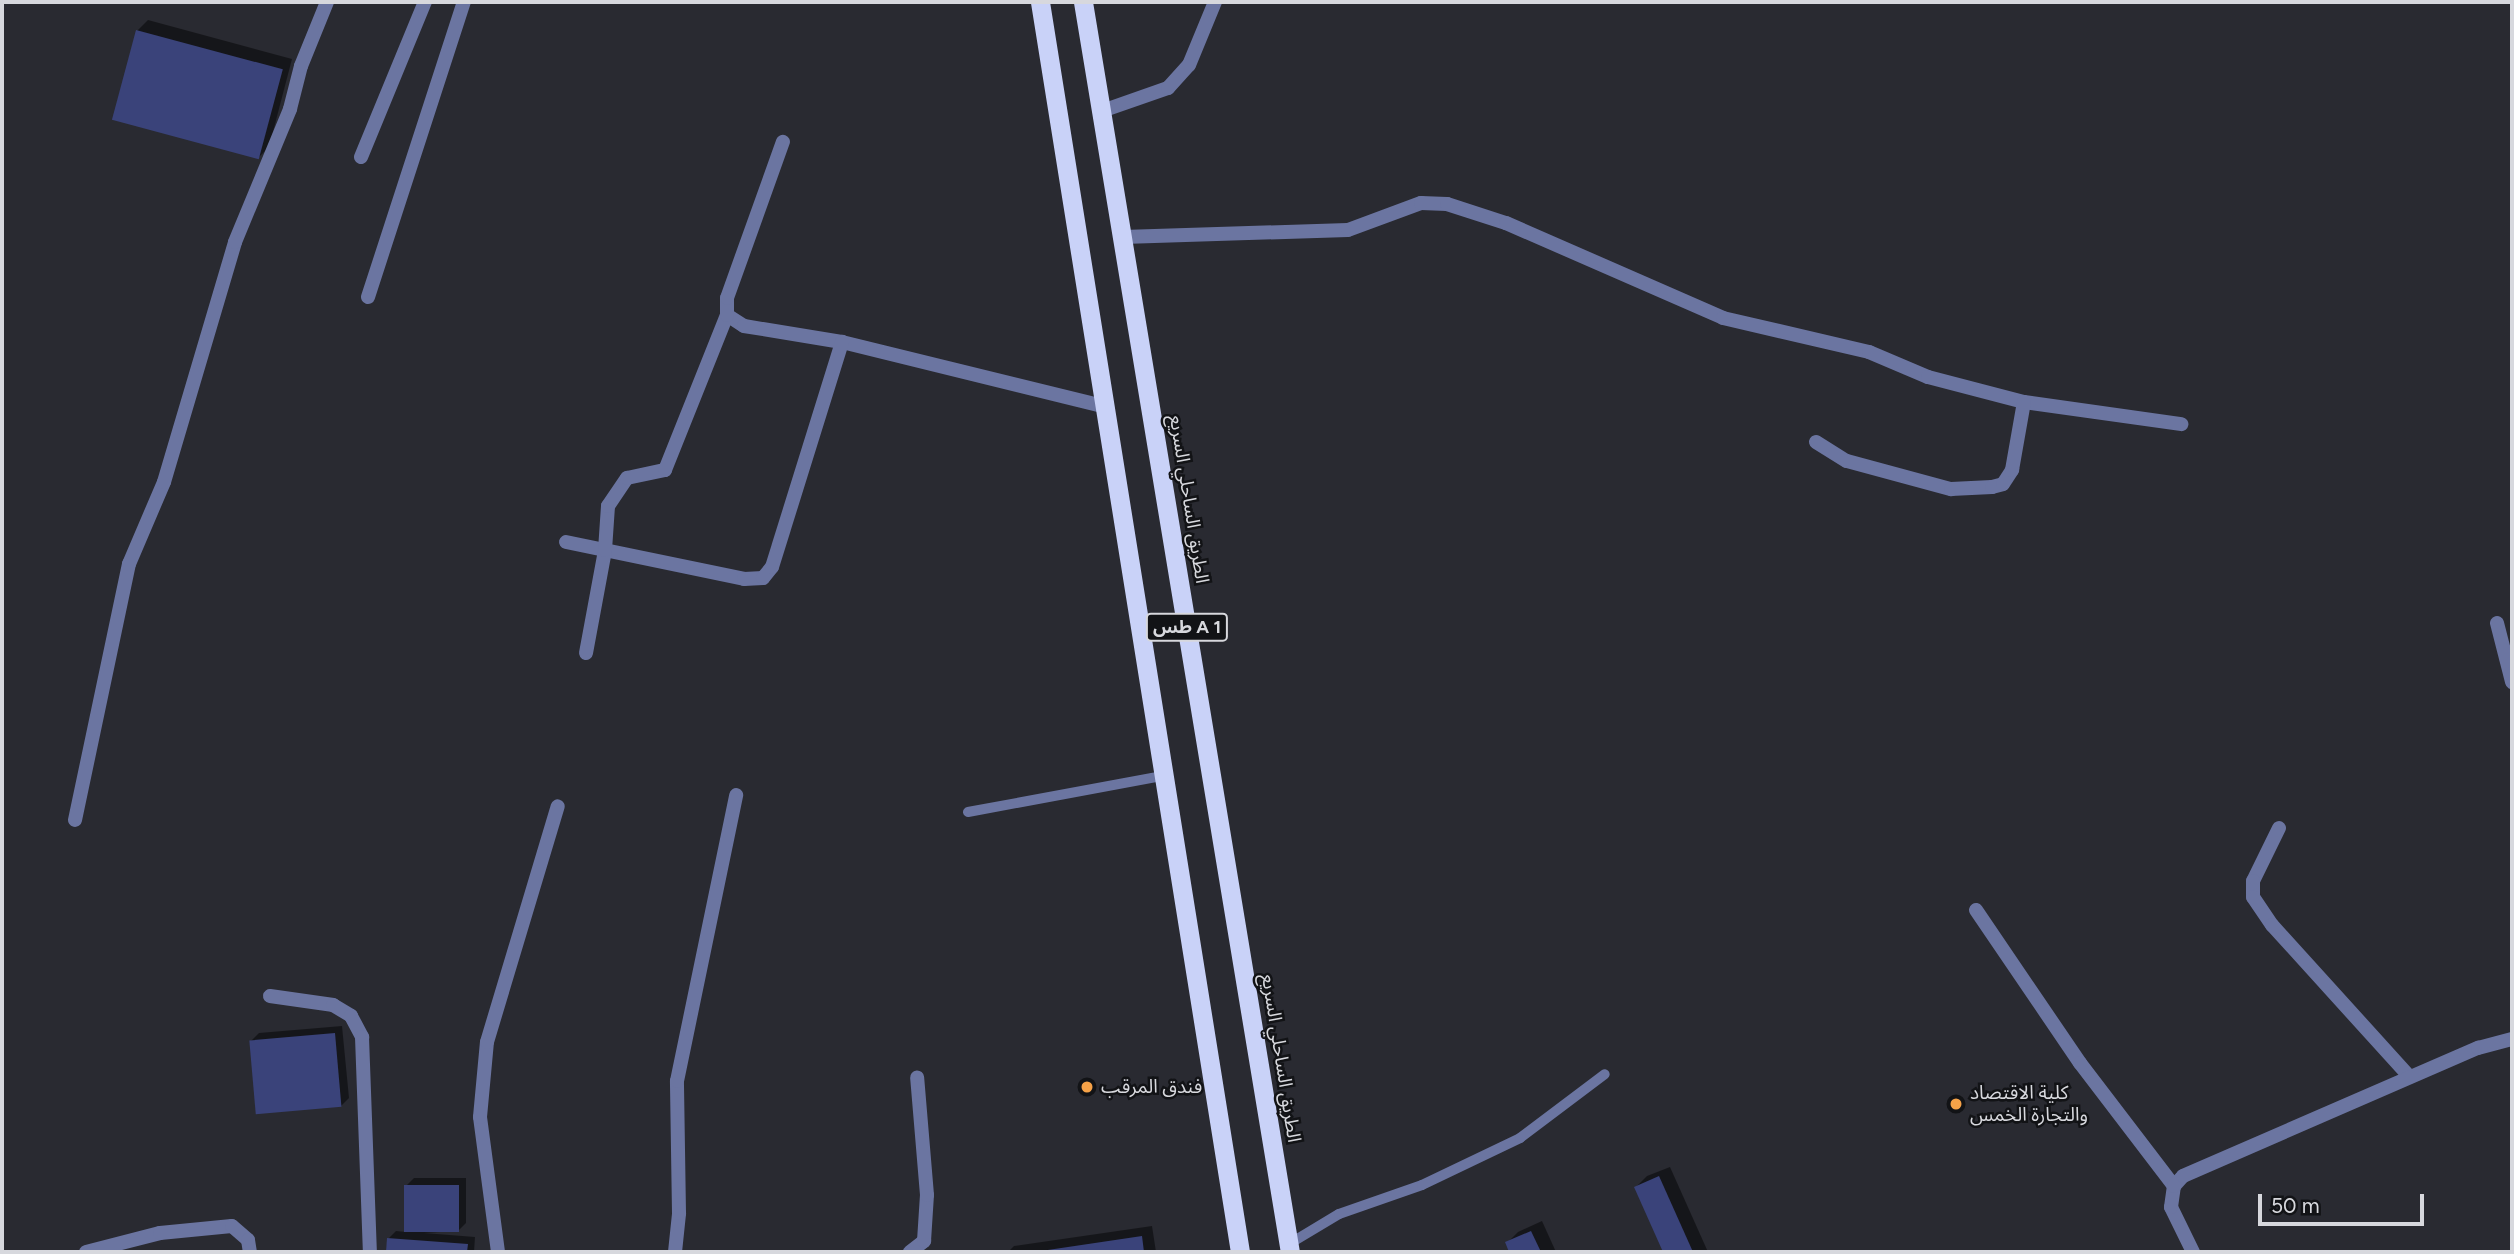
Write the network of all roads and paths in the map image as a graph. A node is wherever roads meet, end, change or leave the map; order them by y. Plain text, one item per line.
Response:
1 (327, 2) edge
2 (425, 2) edge
3 (464, 2) edge
4 (1040, 2) edge
5 (1083, 2) edge
6 (1215, 2) edge
7 (1102, 111) junction
8 (783, 142) dead end
9 (361, 157) dead end
10 (1122, 237) junction
11 (368, 297) dead end
12 (727, 315) junction
13 (842, 342) junction
14 (2024, 402) junction
15 (1106, 407) junction
16 (2181, 424) dead end
17 (1816, 442) dead end
18 (566, 542) dead end
19 (605, 550) junction
20 (2497, 623) dead end
21 (586, 653) dead end
22 (2512, 682) edge
23 (1163, 776) junction
24 (736, 795) dead end
25 (558, 806) dead end
26 (968, 812) dead end
27 (75, 820) dead end
28 (2279, 828) dead end
29 (1976, 910) dead end
30 (270, 996) dead end
31 (2512, 1039) edge
32 (1605, 1074) dead end
33 (917, 1077) dead end
34 (2410, 1077) junction
35 (2174, 1186) junction
36 (924, 1241) junction
37 (1289, 1248) edge
38 (86, 1252) edge
39 (250, 1252) edge
40 (370, 1252) edge
41 (498, 1252) edge
42 (675, 1252) edge
43 (910, 1252) edge
44 (935, 1252) edge
45 (1240, 1252) edge
46 (2193, 1252) edge

1 - 27 street
2 - 9 street
3 - 11 street
4 - 15 highway, طس A 1
5 - 7 highway, الطريق الساحلي السريع / طس A 1
6 - 7 street
7 - 10 highway, الطريق الساحلي السريع / طس A 1
8 - 12 street
10 - 14 street
10 - 37 highway, الطريق الساحلي السريع / طس A 1
12 - 13 street
12 - 19 street
13 - 15 street
13 - 19 street
14 - 16 street
14 - 17 street
15 - 23 highway, طس A 1
18 - 19 street
19 - 21 street
20 - 22 street
23 - 26 lane
23 - 45 highway, طس A 1
24 - 42 street
25 - 41 street
28 - 34 street
29 - 35 street
30 - 40 street
31 - 34 street
32 - 37 lane
33 - 36 street
34 - 35 street
35 - 46 street
36 - 43 street
36 - 44 street
38 - 39 street

